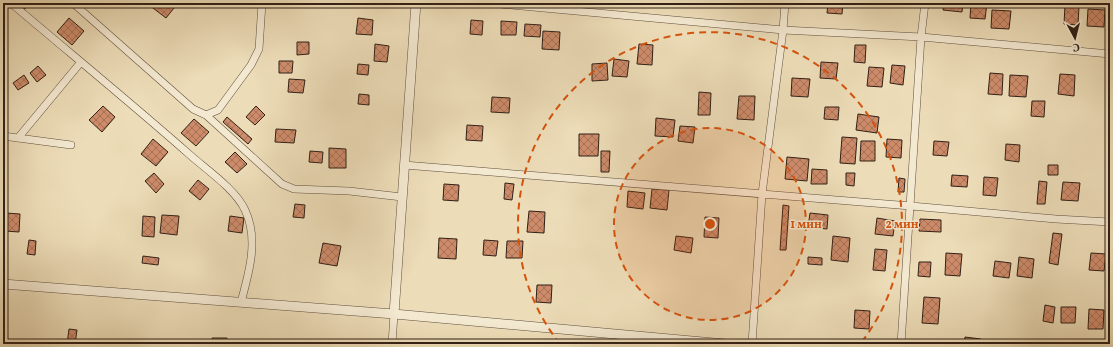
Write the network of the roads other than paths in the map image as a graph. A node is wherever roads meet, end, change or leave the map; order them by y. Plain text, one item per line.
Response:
1 (11, 3) edge
2 (73, 3) edge
3 (262, 3) edge
4 (416, 3) edge
5 (489, 3) edge
6 (785, 3) edge
7 (925, 3) edge
8 (783, 30) junction
9 (921, 37) junction
10 (1110, 54) edge
11 (81, 62) junction
12 (206, 115) junction
13 (3, 136) edge
14 (18, 138) junction
15 (71, 145) dead end
16 (404, 165) junction
17 (762, 194) junction
18 (402, 197) junction
19 (910, 206) junction
20 (1110, 222) edge
21 (3, 284) edge
22 (241, 302) junction
23 (394, 314) junction
24 (392, 344) edge
25 (725, 344) edge
26 (752, 344) edge
27 (901, 344) edge

1 - 11 street
2 - 12 street
3 - 12 street
4 - 16 street
5 - 8 street
6 - 8 street
7 - 9 street
8 - 9 street
8 - 17 street
9 - 10 street
9 - 19 street
11 - 14 street
11 - 22 street
12 - 18 street
13 - 14 street
14 - 15 street
16 - 17 street
16 - 18 street
17 - 19 street
17 - 26 street
18 - 23 street
19 - 20 street
19 - 27 street
21 - 22 street
22 - 23 street
23 - 24 street
23 - 25 street

